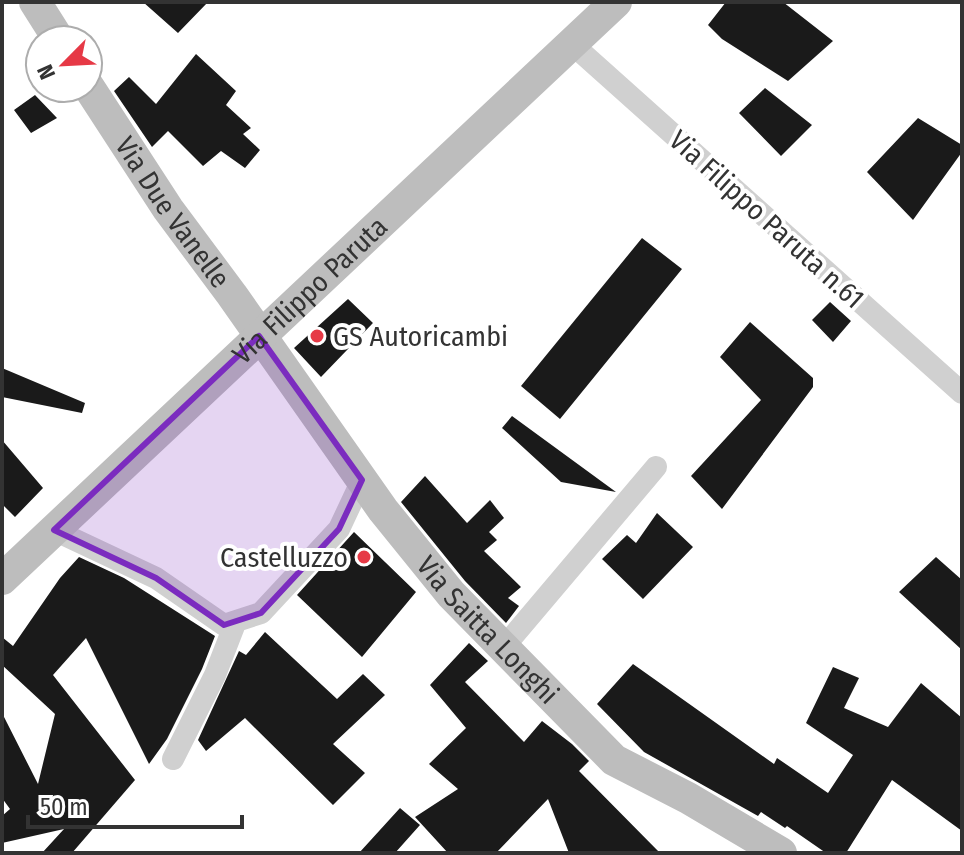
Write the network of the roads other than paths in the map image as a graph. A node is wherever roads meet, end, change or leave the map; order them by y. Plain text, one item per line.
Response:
1 (35, 2) edge
2 (616, 2) edge
3 (49, 24) edge
4 (572, 44) junction
5 (100, 104) edge
6 (259, 336) junction
7 (962, 393) edge
8 (656, 467) dead end
9 (362, 480) junction
10 (54, 530) junction
11 (2, 579) edge
12 (236, 621) junction
13 (503, 648) junction
14 (173, 759) dead end
15 (781, 853) edge

1 - 3 street
2 - 4 street, Via Filippo Paruta
4 - 6 street, Via Filippo Paruta
4 - 7 street, Via Filippo Paruta n.61
5 - 6 street, Via Due Vanelle
6 - 9 street, Via Saitta Longhi
6 - 10 street, Via Filippo Paruta
8 - 13 street
9 - 12 street
9 - 13 street, Via Saitta Longhi
10 - 11 street, Via Filippo Paruta
10 - 12 street
12 - 14 street
13 - 15 street, Via Saitta Longhi

